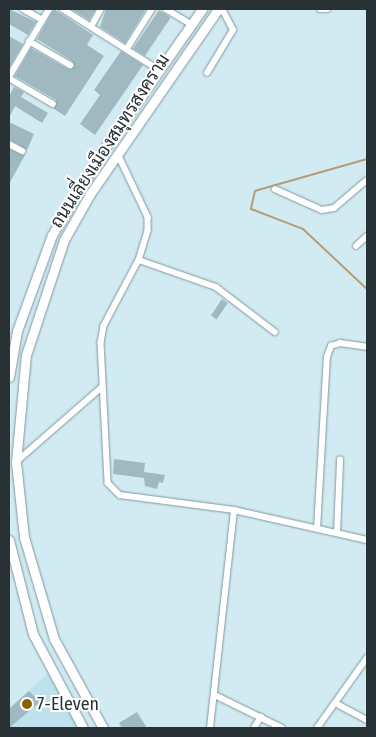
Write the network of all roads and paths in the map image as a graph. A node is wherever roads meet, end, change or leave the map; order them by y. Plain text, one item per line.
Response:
1 (23, 9) edge
2 (49, 9) edge
3 (63, 9) edge
4 (101, 9) edge
5 (152, 9) edge
6 (166, 9) edge
7 (202, 9) edge
8 (218, 9) edge
9 (222, 9) edge
10 (320, 9) edge
11 (327, 9) edge
12 (41, 19) junction
13 (191, 24) junction
14 (92, 25) dead end
15 (29, 41) junction
16 (128, 47) dead end
17 (70, 65) dead end
18 (159, 70) junction
19 (207, 74) dead end
20 (9, 77) edge
21 (53, 104) dead end
22 (9, 144) edge
23 (22, 151) dead end
24 (118, 154) junction
25 (367, 180) edge
26 (275, 189) dead end
27 (367, 236) edge
28 (356, 246) dead end
29 (139, 260) junction
30 (276, 332) dead end
31 (367, 347) edge
32 (9, 377) edge
33 (102, 387) junction
34 (340, 460) dead end
35 (16, 462) junction
36 (234, 510) junction
37 (317, 529) junction
38 (337, 534) junction
39 (9, 540) edge
40 (367, 540) edge
41 (367, 658) edge
42 (215, 695) junction
43 (337, 704) junction
44 (261, 717) junction
45 (367, 720) edge
46 (83, 728) edge
47 (102, 728) edge
48 (210, 728) edge
49 (254, 728) edge
50 (282, 728) edge
51 (316, 728) edge

1 - 12 street
2 - 12 street
3 - 18 street
4 - 14 street
5 - 16 street
6 - 13 street
7 - 13 main road, ถนนเลี่ยงเมืองสมุทรสงคราม
8 - 24 main road, ถนนเลี่ยงเมืองสมุทรสงคราม
9 - 19 street
10 - 11 street
12 - 15 street
13 - 18 main road, ถนนเลี่ยงเมืองสมุทรสงคราม
15 - 17 street
15 - 20 street
18 - 32 main road, ถนนเลี่ยงเมืองสมุทรสงคราม
20 - 21 street
22 - 23 street
24 - 29 street
24 - 35 main road, ถนนเลี่ยงเมืองสมุทรสงคราม
25 - 26 street
27 - 28 street
29 - 30 street
29 - 33 street
31 - 37 street
33 - 35 street
33 - 36 street
34 - 38 street
35 - 47 main road, ถนนเลี่ยงเมืองสมุทรสงคราม
36 - 37 street
36 - 42 street
37 - 38 street
38 - 40 street
39 - 46 main road
41 - 43 street
42 - 44 street
42 - 48 street
43 - 45 street
43 - 51 street
44 - 49 street
44 - 50 street

